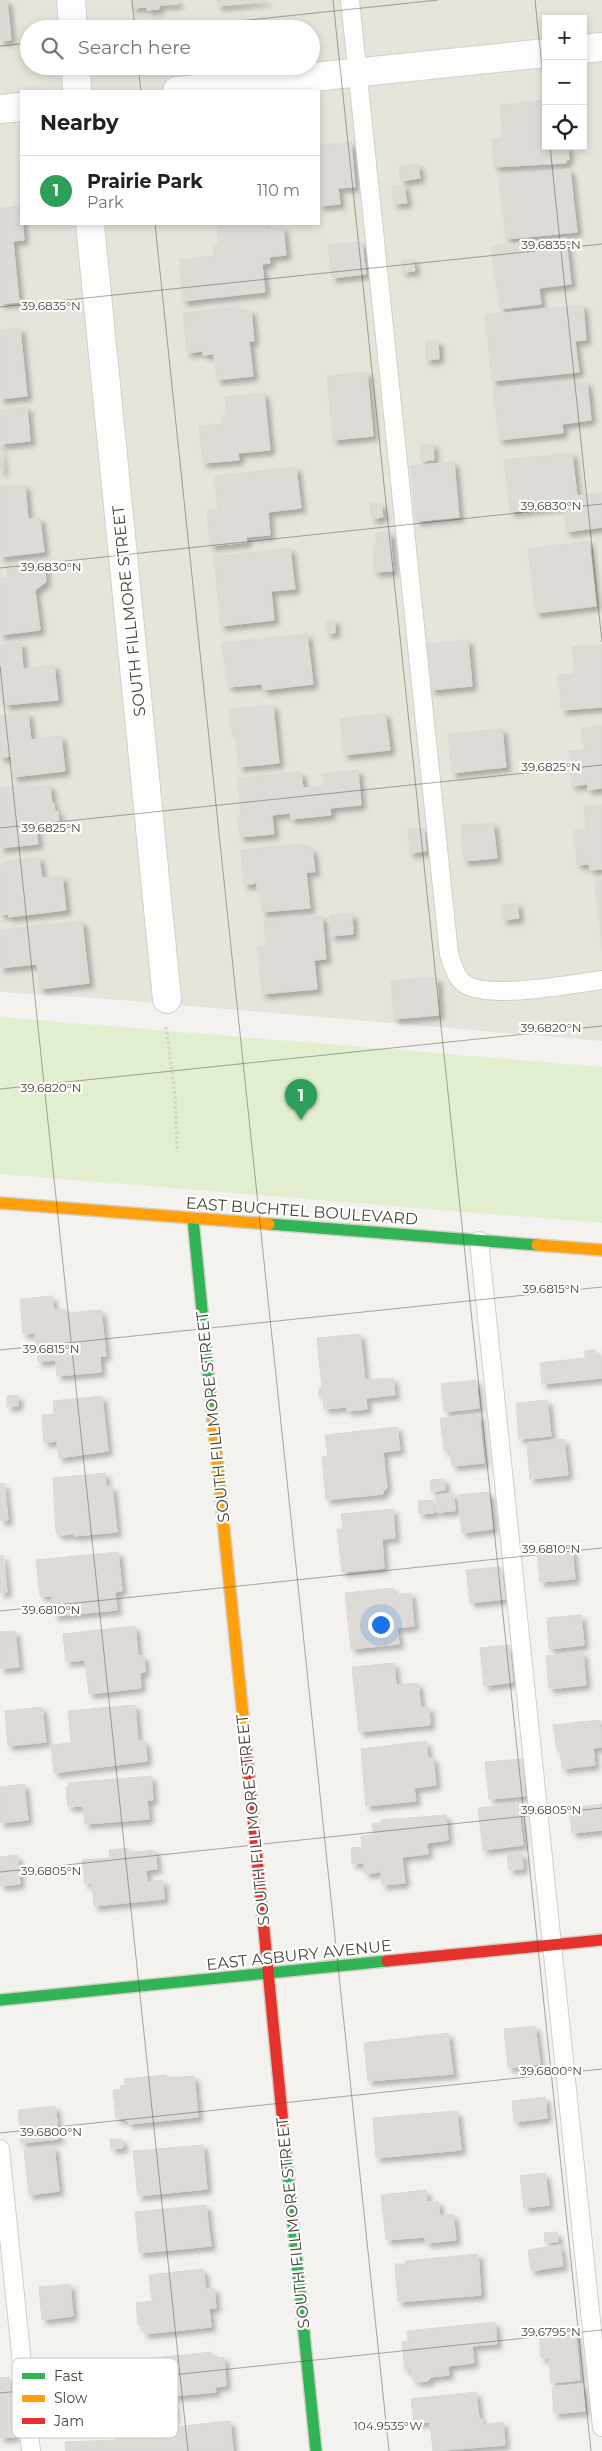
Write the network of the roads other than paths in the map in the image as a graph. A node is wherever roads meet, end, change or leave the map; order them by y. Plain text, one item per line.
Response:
1 (71, 0) edge
2 (350, 0) edge
3 (72, 20) edge
4 (602, 47) edge
5 (587, 49) edge
6 (542, 53) edge
7 (356, 73) junction
8 (76, 75) edge
9 (77, 90) edge
10 (187, 90) edge
11 (20, 107) edge
12 (0, 109) edge
13 (90, 225) edge
14 (602, 980) edge
15 (167, 999) road end
16 (0, 1202) edge
17 (193, 1219) junction
18 (479, 1241) junction
19 (602, 1250) edge
20 (602, 1940) edge
21 (552, 1945) junction
22 (268, 1974) junction
23 (0, 2000) edge
24 (0, 2149) edge
25 (21, 2358) edge
26 (602, 2426) edge
27 (30, 2438) edge
28 (31, 2451) edge
29 (316, 2451) edge

1 - 3 street
2 - 7 lane
4 - 5 street
6 - 7 street
7 - 10 street
7 - 14 lane
8 - 9 street
11 - 12 street
13 - 15 street, SOUTH FILLMORE STREET
16 - 17 street, EAST BUCHTEL BOULEVARD
17 - 18 street, EAST BUCHTEL BOULEVARD
17 - 22 street, SOUTH FILLMORE STREET
18 - 19 street, EAST BUCHTEL BOULEVARD
18 - 21 lane
20 - 21 street, EAST ASBURY AVENUE
21 - 22 street, EAST ASBURY AVENUE
21 - 26 lane
22 - 23 street, EAST ASBURY AVENUE
22 - 29 street, SOUTH FILLMORE STREET
24 - 25 lane
27 - 28 lane

